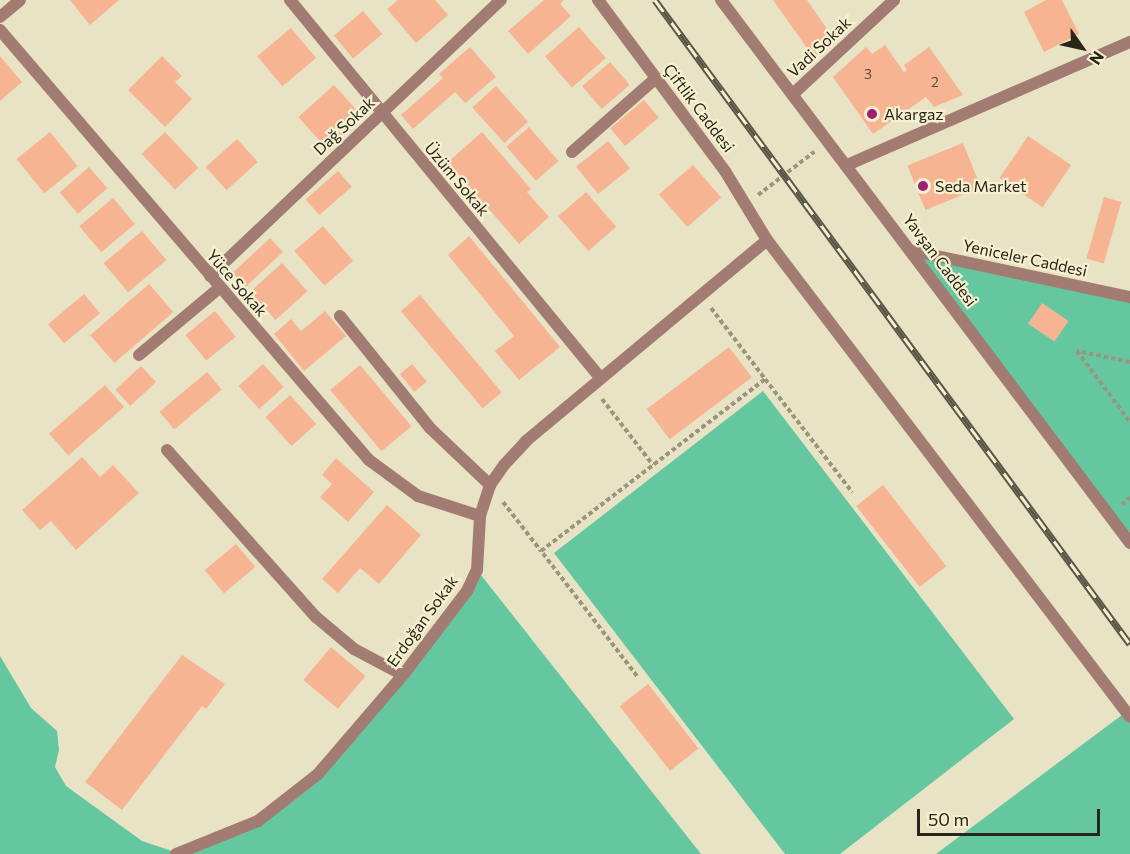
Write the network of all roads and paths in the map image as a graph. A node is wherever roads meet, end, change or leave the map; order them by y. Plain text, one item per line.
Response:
1 (20, 0) edge
2 (290, 0) edge
3 (501, 0) edge
4 (598, 0) edge
5 (721, 0) edge
6 (894, 0) edge
7 (0, 17) edge
8 (0, 30) edge
9 (1130, 42) edge
10 (656, 78) junction
11 (793, 94) junction
12 (381, 115) junction
13 (829, 140) junction
14 (572, 152) dead end
15 (847, 165) junction
16 (745, 204) junction
17 (767, 240) junction
18 (913, 251) junction
19 (210, 276) junction
20 (219, 288) junction
21 (701, 295) junction
22 (1130, 297) edge
23 (340, 316) dead end
24 (139, 355) dead end
25 (1130, 362) edge
26 (765, 379) junction
27 (597, 382) junction
28 (1130, 422) edge
29 (167, 450) dead end
30 (653, 465) junction
31 (490, 485) junction
32 (852, 492) dead end
33 (480, 516) junction
34 (1130, 543) edge
35 (541, 551) junction
36 (403, 675) junction
37 (637, 676) dead end
38 (1130, 717) edge
39 (176, 854) edge

1 - 7 street
2 - 12 street, Üzüm Sokak
3 - 12 street, Dağ Sokak
4 - 10 street, Çiftlik Caddesi
5 - 11 street, Yavşan Caddesi
6 - 11 street, Vadi Sokak
8 - 19 street, Yüce Sokak
9 - 15 street
10 - 14 street
10 - 16 street, Çiftlik Caddesi
11 - 13 street, Yavşan Caddesi
12 - 19 street, Dağ Sokak
12 - 27 street, Üzüm Sokak
13 - 15 street, Yavşan Caddesi
13 - 16 path
15 - 18 street, Yavşan Caddesi
16 - 17 street, Çiftlik Caddesi
17 - 21 street, Erdoğan Sokak
17 - 38 street, Çiftlik Caddesi
18 - 22 street, Yeniceler Caddesi
18 - 34 street, Yavşan Caddesi
19 - 20 street, Yüce Sokak
20 - 24 street
20 - 33 street, Yüce Sokak
21 - 26 path
21 - 27 street, Erdoğan Sokak
23 - 31 street
25 - 28 path
26 - 30 path
26 - 32 path
27 - 30 path
27 - 31 street, Erdoğan Sokak
29 - 36 street
30 - 35 path
31 - 33 street, Erdoğan Sokak
31 - 35 path
33 - 36 street, Erdoğan Sokak
35 - 37 path
36 - 39 street, Erdoğan Sokak

